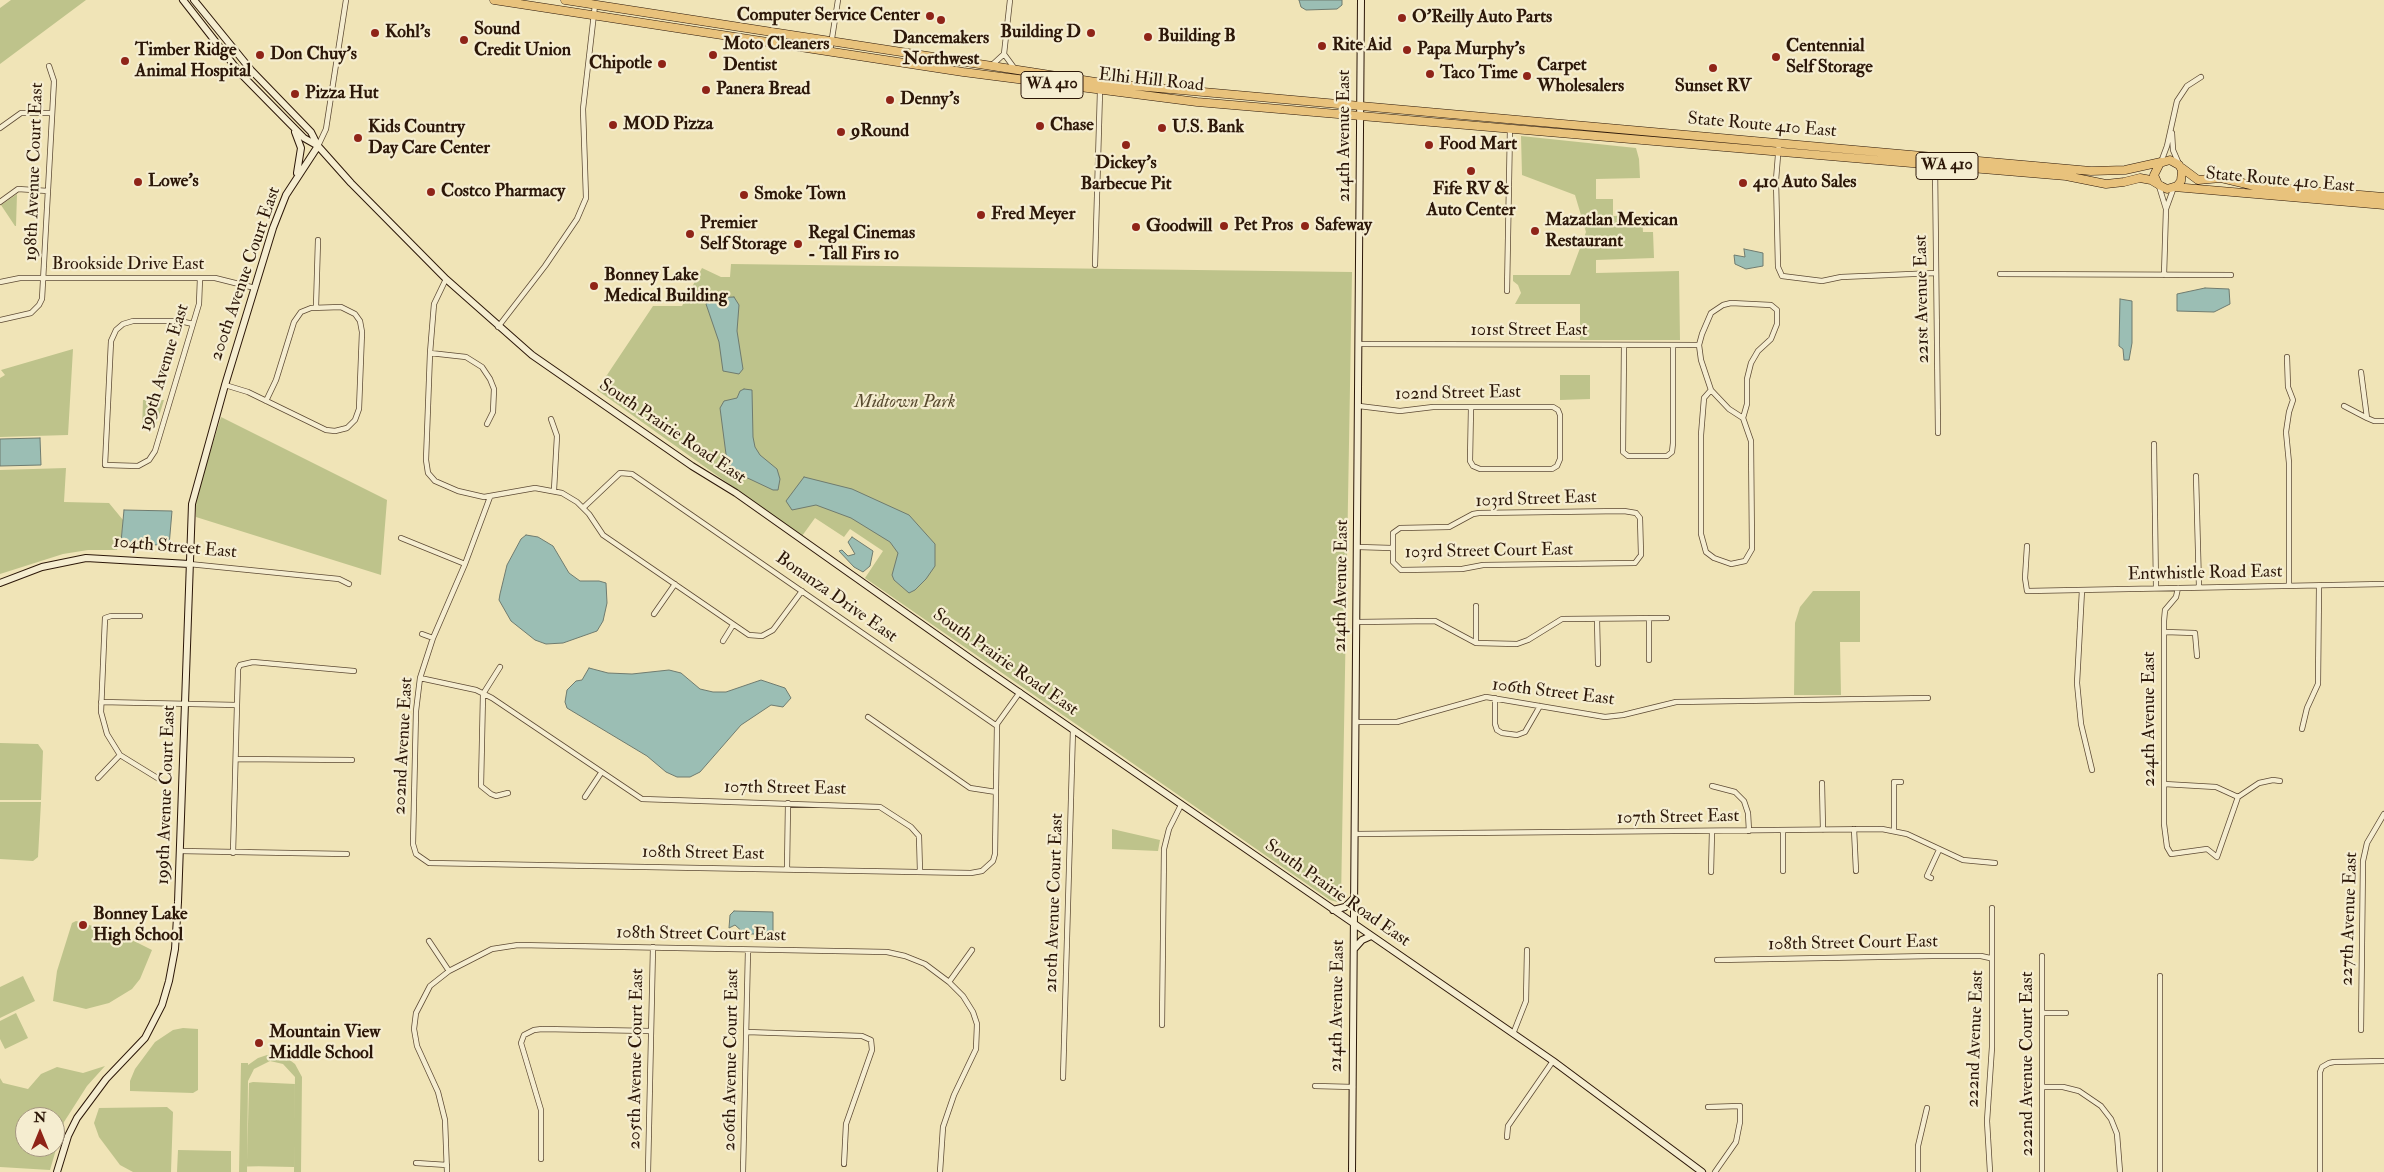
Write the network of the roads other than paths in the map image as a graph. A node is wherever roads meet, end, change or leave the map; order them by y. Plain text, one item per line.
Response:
1 (183, 0) edge
2 (194, 0) edge
3 (346, 0) edge
4 (494, 0) edge
5 (565, 0) edge
6 (838, 0) edge
7 (1010, 0) edge
8 (1361, 0) edge
9 (596, 4) junction
10 (594, 16) junction
11 (832, 41) junction
12 (830, 51) junction
13 (1004, 54) junction
14 (49, 66) dead end
15 (992, 66) junction
16 (1016, 70) junction
17 (2200, 77) dead end
18 (1100, 91) junction
19 (1360, 105) junction
20 (52, 114) junction
21 (1360, 115) junction
22 (2171, 124) junction
23 (292, 126) junction
24 (0, 128) edge
25 (1510, 128) junction
26 (318, 146) junction
27 (1778, 147) junction
28 (2161, 162) junction
29 (1935, 165) junction
30 (2180, 166) junction
31 (296, 178) junction
32 (2158, 184) junction
33 (2174, 188) junction
34 (48, 191) junction
35 (2384, 197) edge
36 (0, 202) edge
37 (2384, 205) edge
38 (2166, 209) junction
39 (318, 240) dead end
40 (1095, 265) dead end
41 (1936, 273) junction
42 (2000, 274) dead end
43 (2164, 275) junction
44 (2231, 275) dead end
45 (44, 278) junction
46 (200, 278) junction
47 (446, 279) junction
48 (0, 282) edge
49 (255, 288) junction
50 (1507, 291) dead end
51 (316, 307) junction
52 (0, 320) edge
53 (193, 324) junction
54 (498, 327) junction
55 (1359, 344) junction
56 (1624, 345) junction
57 (1673, 345) junction
58 (1699, 345) junction
59 (430, 353) junction
60 (2287, 357) dead end
61 (2361, 372) dead end
62 (225, 385) junction
63 (1711, 390) junction
64 (266, 401) junction
65 (1359, 406) junction
66 (2344, 406) dead end
67 (1471, 407) junction
68 (1743, 418) junction
69 (2366, 418) junction
70 (552, 419) dead end
71 (2384, 421) edge
72 (487, 424) dead end
73 (1938, 433) dead end
74 (2154, 444) dead end
75 (2196, 476) dead end
76 (554, 490) junction
77 (490, 497) junction
78 (583, 508) junction
79 (401, 538) dead end
80 (2027, 546) dead end
81 (1358, 547) junction
82 (1392, 548) junction
83 (1635, 563) joint
84 (189, 564) junction
85 (465, 564) junction
86 (0, 583) edge
87 (349, 584) dead end
88 (675, 584) junction
89 (2384, 584) edge
90 (2289, 586) junction
91 (2320, 586) junction
92 (2199, 587) junction
93 (2156, 588) junction
94 (2178, 588) junction
95 (2082, 590) junction
96 (802, 591) junction
97 (1476, 606) dead end
98 (654, 614) dead end
99 (140, 616) dead end
100 (1649, 618) junction
101 (1667, 618) dead end
102 (1597, 619) junction
103 (1357, 622) junction
104 (733, 625) junction
105 (2164, 632) junction
106 (422, 634) dead end
107 (433, 638) junction
108 (723, 641) dead end
109 (1476, 643) junction
110 (2197, 656) dead end
111 (1649, 660) dead end
112 (1598, 664) dead end
113 (500, 667) dead end
114 (354, 671) dead end
115 (420, 678) junction
116 (1020, 692) junction
117 (484, 694) junction
118 (1495, 698) junction
119 (1928, 698) dead end
120 (101, 702) junction
121 (185, 704) junction
122 (237, 705) junction
123 (1540, 706) junction
124 (868, 717) dead end
125 (1356, 722) junction
126 (997, 726) junction
127 (1073, 729) junction
128 (2302, 729) dead end
129 (120, 754) junction
130 (236, 759) junction
131 (352, 760) dead end
132 (2092, 770) dead end
133 (601, 774) junction
134 (98, 778) dead end
135 (159, 780) dead end
136 (2280, 781) dead end
137 (1902, 782) dead end
138 (1822, 783) dead end
139 (2164, 784) junction
140 (1712, 786) dead end
141 (996, 792) junction
142 (508, 793) dead end
143 (2238, 796) junction
144 (585, 797) dead end
145 (788, 802) junction
146 (1182, 805) junction
147 (2384, 814) edge
148 (1854, 829) junction
149 (1783, 830) junction
150 (1823, 830) junction
151 (1894, 830) junction
152 (1712, 831) junction
153 (1749, 831) junction
154 (1355, 834) junction
155 (1939, 850) junction
156 (180, 851) junction
157 (233, 853) junction
158 (347, 854) dead end
159 (418, 856) joint
160 (1995, 864) dead end
161 (788, 869) junction
162 (1783, 870) dead end
163 (1856, 871) dead end
164 (920, 872) junction
165 (1711, 872) dead end
166 (1931, 878) dead end
167 (1354, 897) junction
168 (1992, 908) dead end
169 (1333, 910) junction
170 (1354, 925) junction
171 (1371, 936) junction
172 (429, 941) dead end
173 (653, 947) junction
174 (1354, 948) junction
175 (748, 950) junction
176 (972, 950) dead end
177 (1527, 950) dead end
178 (2042, 956) dead end
179 (1990, 958) junction
180 (1716, 960) dead end
181 (449, 971) junction
182 (2160, 976) dead end
183 (949, 982) junction
184 (2042, 1013) junction
185 (2066, 1013) dead end
186 (1162, 1025) dead end
187 (2360, 1030) dead end
188 (651, 1031) junction
189 (747, 1032) junction
190 (1513, 1034) junction
191 (1553, 1061) junction
192 (2384, 1061) edge
193 (1063, 1078) dead end
194 (1315, 1086) dead end
195 (1353, 1087) junction
196 (2042, 1087) junction
197 (1708, 1106) dead end
198 (1928, 1108) dead end
199 (1507, 1137) dead end
200 (541, 1159) dead end
201 (416, 1163) dead end
202 (447, 1164) junction
203 (844, 1164) dead end
204 (56, 1172) edge
205 (447, 1172) edge
206 (648, 1172) edge
207 (743, 1172) edge
208 (940, 1172) edge
209 (1352, 1172) edge
210 (1702, 1172) edge
211 (1715, 1172) edge
212 (1918, 1172) edge
213 (1990, 1172) edge
214 (2042, 1172) edge
215 (2120, 1172) edge
216 (2160, 1172) edge
217 (2320, 1172) edge

1 - 23 main road, South Prairie Road East
2 - 26 main road, South Prairie Road East
3 - 26 street, 200th Avenue Court East
4 - 10 main road, Elhi Hill Road / WA 410
5 - 9 main road, Elhi Hill Road / WA 410
6 - 11 street
7 - 13 street
8 - 19 main road, 214th Avenue East
9 - 10 street
9 - 11 main road, Elhi Hill Road / WA 410
10 - 12 main road, Elhi Hill Road / WA 410
10 - 54 street
11 - 12 street
11 - 15 main road, Elhi Hill Road / WA 410
12 - 18 main road, Elhi Hill Road / WA 410
13 - 15 street
13 - 16 street
14 - 20 street, 198th Avenue Court East
15 - 16 main road, Elhi Hill Road / WA 410
16 - 19 main road, Elhi Hill Road / WA 410
17 - 22 street
18 - 21 main road, Elhi Hill Road / WA 410
18 - 40 street
19 - 21 main road, 214th Avenue East
19 - 27 main road, State Route 410 East / WA 410
20 - 24 street
20 - 34 street, 198th Avenue Court East
21 - 25 main road, State Route 410 East / WA 410
21 - 55 main road, 214th Avenue East
22 - 28 street
22 - 30 street
23 - 26 main road, South Prairie Road East
23 - 31 main road
25 - 27 main road, State Route 410 East / WA 410
25 - 50 street
26 - 31 main road, 200th Avenue Court East
26 - 47 main road, South Prairie Road East
27 - 28 main road, State Route 410 East / WA 410
27 - 29 main road, State Route 410 East / WA 410
27 - 41 street
28 - 30 main road, WA 410
28 - 32 main road
29 - 32 main road, State Route 410 East / WA 410
29 - 41 street, 221st Avenue East
30 - 33 main road
30 - 35 main road, State Route 410 East / WA 410
31 - 49 main road, 200th Avenue Court East
32 - 33 main road, WA 410
32 - 38 street
33 - 37 main road, State Route 410 East / WA 410
33 - 38 street
34 - 36 street
34 - 45 street, 198th Avenue Court East
38 - 43 street
39 - 51 street
41 - 73 street, 221st Avenue East
42 - 43 street
43 - 44 street
45 - 46 street, Brookside Drive East
45 - 48 street, Brookside Drive East
45 - 52 street, 198th Avenue Court East
46 - 49 street, Brookside Drive East
46 - 53 street, 199th Avenue East
47 - 54 main road, South Prairie Road East
47 - 59 street
49 - 62 main road, 200th Avenue Court East
51 - 64 street
51 - 64 street
53 - 53 street, 199th Avenue East
54 - 116 main road, South Prairie Road East
55 - 56 street, 101st Street East
55 - 65 main road, 214th Avenue East
56 - 57 street, 101st Street East
56 - 57 street
57 - 58 street, 101st Street East
58 - 63 street
58 - 68 street
59 - 72 street
59 - 77 street
60 - 90 street
61 - 69 street
62 - 64 street
62 - 84 main road, 200th Avenue Court East
63 - 68 street
63 - 68 street
65 - 67 street, 102nd Street East
65 - 81 main road, 214th Avenue East
66 - 69 street
67 - 67 street, 102nd Street East
69 - 71 street
70 - 76 street
74 - 93 street
75 - 92 street
76 - 77 street
76 - 78 street
77 - 85 street, 202nd Avenue East
78 - 88 street
78 - 96 street, Bonanza Drive East
79 - 85 street
80 - 95 street, Entwhistle Road East
81 - 82 street, 103rd Street Court East
81 - 103 main road, 214th Avenue East
82 - 83 street, 103rd Street Court East
82 - 83 street, 103rd Street East
84 - 86 main road, 104th Street East
84 - 87 street, 104th Street East
84 - 121 main road, 199th Avenue Court East
85 - 107 street, 202nd Avenue East
88 - 98 street
88 - 104 street
89 - 91 street, Entwhistle Road East
90 - 91 street, Entwhistle Road East
90 - 92 street, Entwhistle Road East
91 - 128 street
92 - 94 street, Entwhistle Road East
93 - 94 street, Entwhistle Road East
93 - 95 street, Entwhistle Road East
94 - 105 street, 224th Avenue East
95 - 132 street
96 - 104 street
96 - 126 street, Bonanza Drive East
97 - 109 street
99 - 120 street
100 - 101 street
100 - 102 street
100 - 111 street
102 - 109 street
102 - 112 street
103 - 109 street
103 - 125 main road, 214th Avenue East
104 - 108 street
105 - 110 street
105 - 139 street, 224th Avenue East
106 - 107 street
107 - 115 street, 202nd Avenue East
113 - 117 street
114 - 122 street
115 - 117 street
115 - 159 street, 202nd Avenue East
116 - 126 street
116 - 127 main road, South Prairie Road East
117 - 133 street
117 - 142 street
118 - 123 street, 106th Street East
118 - 123 street
118 - 125 street, 106th Street East
119 - 123 street, 106th Street East
120 - 121 street
120 - 129 street
121 - 122 street
121 - 156 main road, 199th Avenue Court East
122 - 130 street
124 - 141 street
125 - 154 main road, 214th Avenue East
126 - 141 street
127 - 146 main road, South Prairie Road East
127 - 193 street, 210th Avenue Court East
129 - 134 street
129 - 135 street
130 - 131 street
130 - 157 street
133 - 144 street
133 - 145 street, 107th Street East
136 - 143 street
137 - 151 street
138 - 150 street
139 - 143 street
139 - 143 street, 224th Avenue East
140 - 153 street
141 - 164 street, 108th Street East
145 - 161 street
145 - 164 street, 107th Street East
146 - 169 main road, South Prairie Road East
146 - 186 street
147 - 187 street, 227th Avenue East
148 - 150 street, 107th Street East
148 - 151 street, 107th Street East
148 - 163 street
149 - 150 street, 107th Street East
149 - 153 street, 107th Street East
149 - 162 street
151 - 155 street, 107th Street East
152 - 153 street, 107th Street East
152 - 154 street, 107th Street East
152 - 165 street
154 - 167 main road, 214th Avenue East
155 - 160 street, 107th Street East
155 - 166 street
156 - 157 street
156 - 204 main road, 199th Avenue Court East
157 - 158 street
159 - 161 street, 108th Street East
161 - 164 street, 108th Street East
167 - 169 main road
167 - 170 main road, 214th Avenue East
168 - 179 street, 222nd Avenue East
169 - 170 main road, South Prairie Road East
170 - 171 main road, South Prairie Road East
170 - 174 main road, 214th Avenue East
171 - 174 main road
171 - 190 main road, South Prairie Road East
172 - 181 street
173 - 175 street, 108th Street Court East
173 - 181 street, 108th Street Court East
173 - 188 street, 205th Avenue Court East
174 - 195 main road, 214th Avenue East
175 - 183 street, 108th Street Court East
175 - 189 street, 206th Avenue Court East
176 - 183 street
177 - 190 street
178 - 184 street, 222nd Avenue Court East
179 - 180 street, 108th Street Court East
179 - 213 street, 222nd Avenue East
181 - 202 street, 108th Street Court East
182 - 216 street
183 - 208 street, 108th Street Court East
184 - 185 street
184 - 196 street, 222nd Avenue Court East
188 - 200 street
188 - 206 street, 205th Avenue Court East
189 - 203 street
189 - 207 street, 206th Avenue Court East
190 - 191 main road, South Prairie Road East
191 - 199 street
191 - 210 main road, South Prairie Road East
192 - 217 street
194 - 195 street
195 - 209 main road, 214th Avenue East
196 - 214 street, 222nd Avenue Court East
196 - 215 street
197 - 211 street
198 - 212 street
201 - 202 street
202 - 205 street, 108th Street Court East

